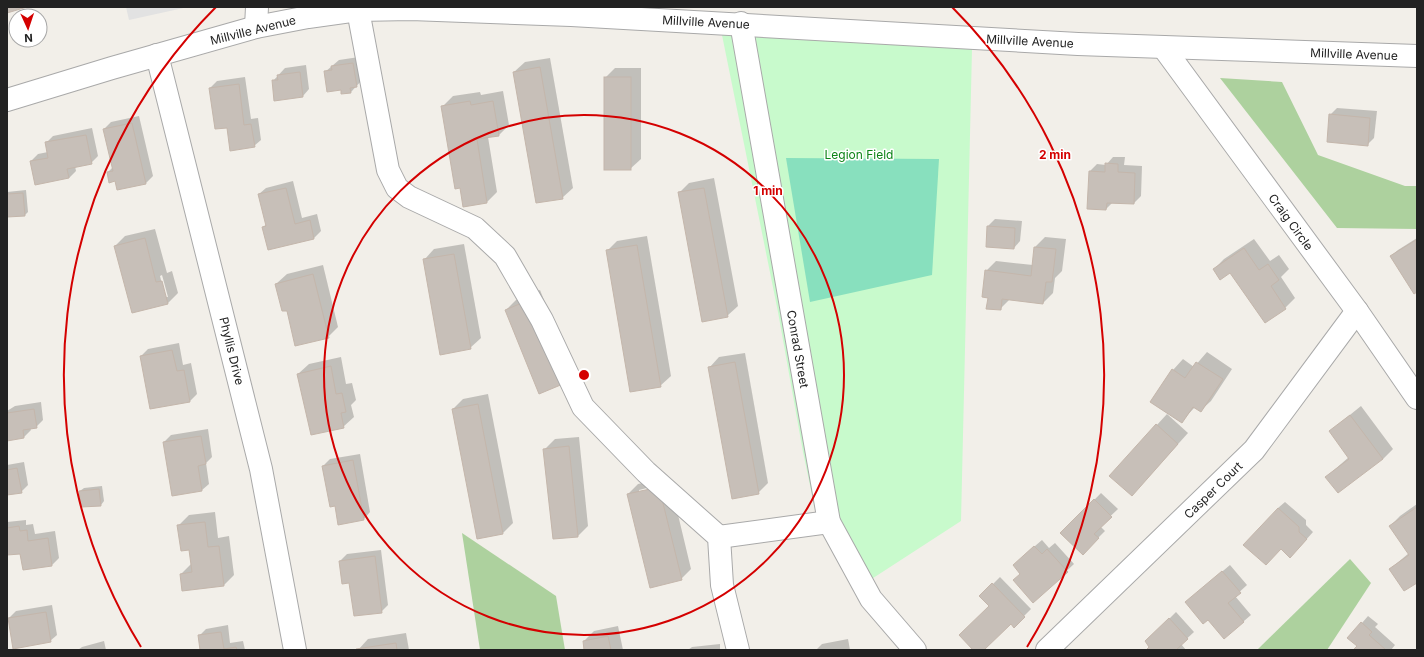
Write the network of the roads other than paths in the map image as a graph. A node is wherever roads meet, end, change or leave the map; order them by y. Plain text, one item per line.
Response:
1 (358, 10) junction
2 (572, 11) edge
3 (257, 17) edge
4 (741, 23) junction
5 (1163, 47) junction
6 (157, 55) junction
7 (1417, 56) edge
8 (7, 100) edge
9 (1357, 311) junction
10 (1417, 398) edge
11 (829, 522) junction
12 (719, 537) junction
13 (295, 650) edge
14 (738, 650) edge
15 (915, 650) edge
16 (1046, 650) edge

1 - 2 street, Millville Avenue
1 - 3 street, Millville Avenue
1 - 12 street
2 - 4 street, Millville Avenue
3 - 6 street, Millville Avenue
4 - 5 street, Millville Avenue
4 - 11 street, Conrad Street
5 - 7 street, Millville Avenue
5 - 9 street, Craig Circle
6 - 8 street, Millville Avenue
6 - 13 street, Phyllis Drive
9 - 10 street, Craig Circle
9 - 16 street, Casper Court
11 - 12 street
11 - 15 street, Conrad Street
12 - 14 street

